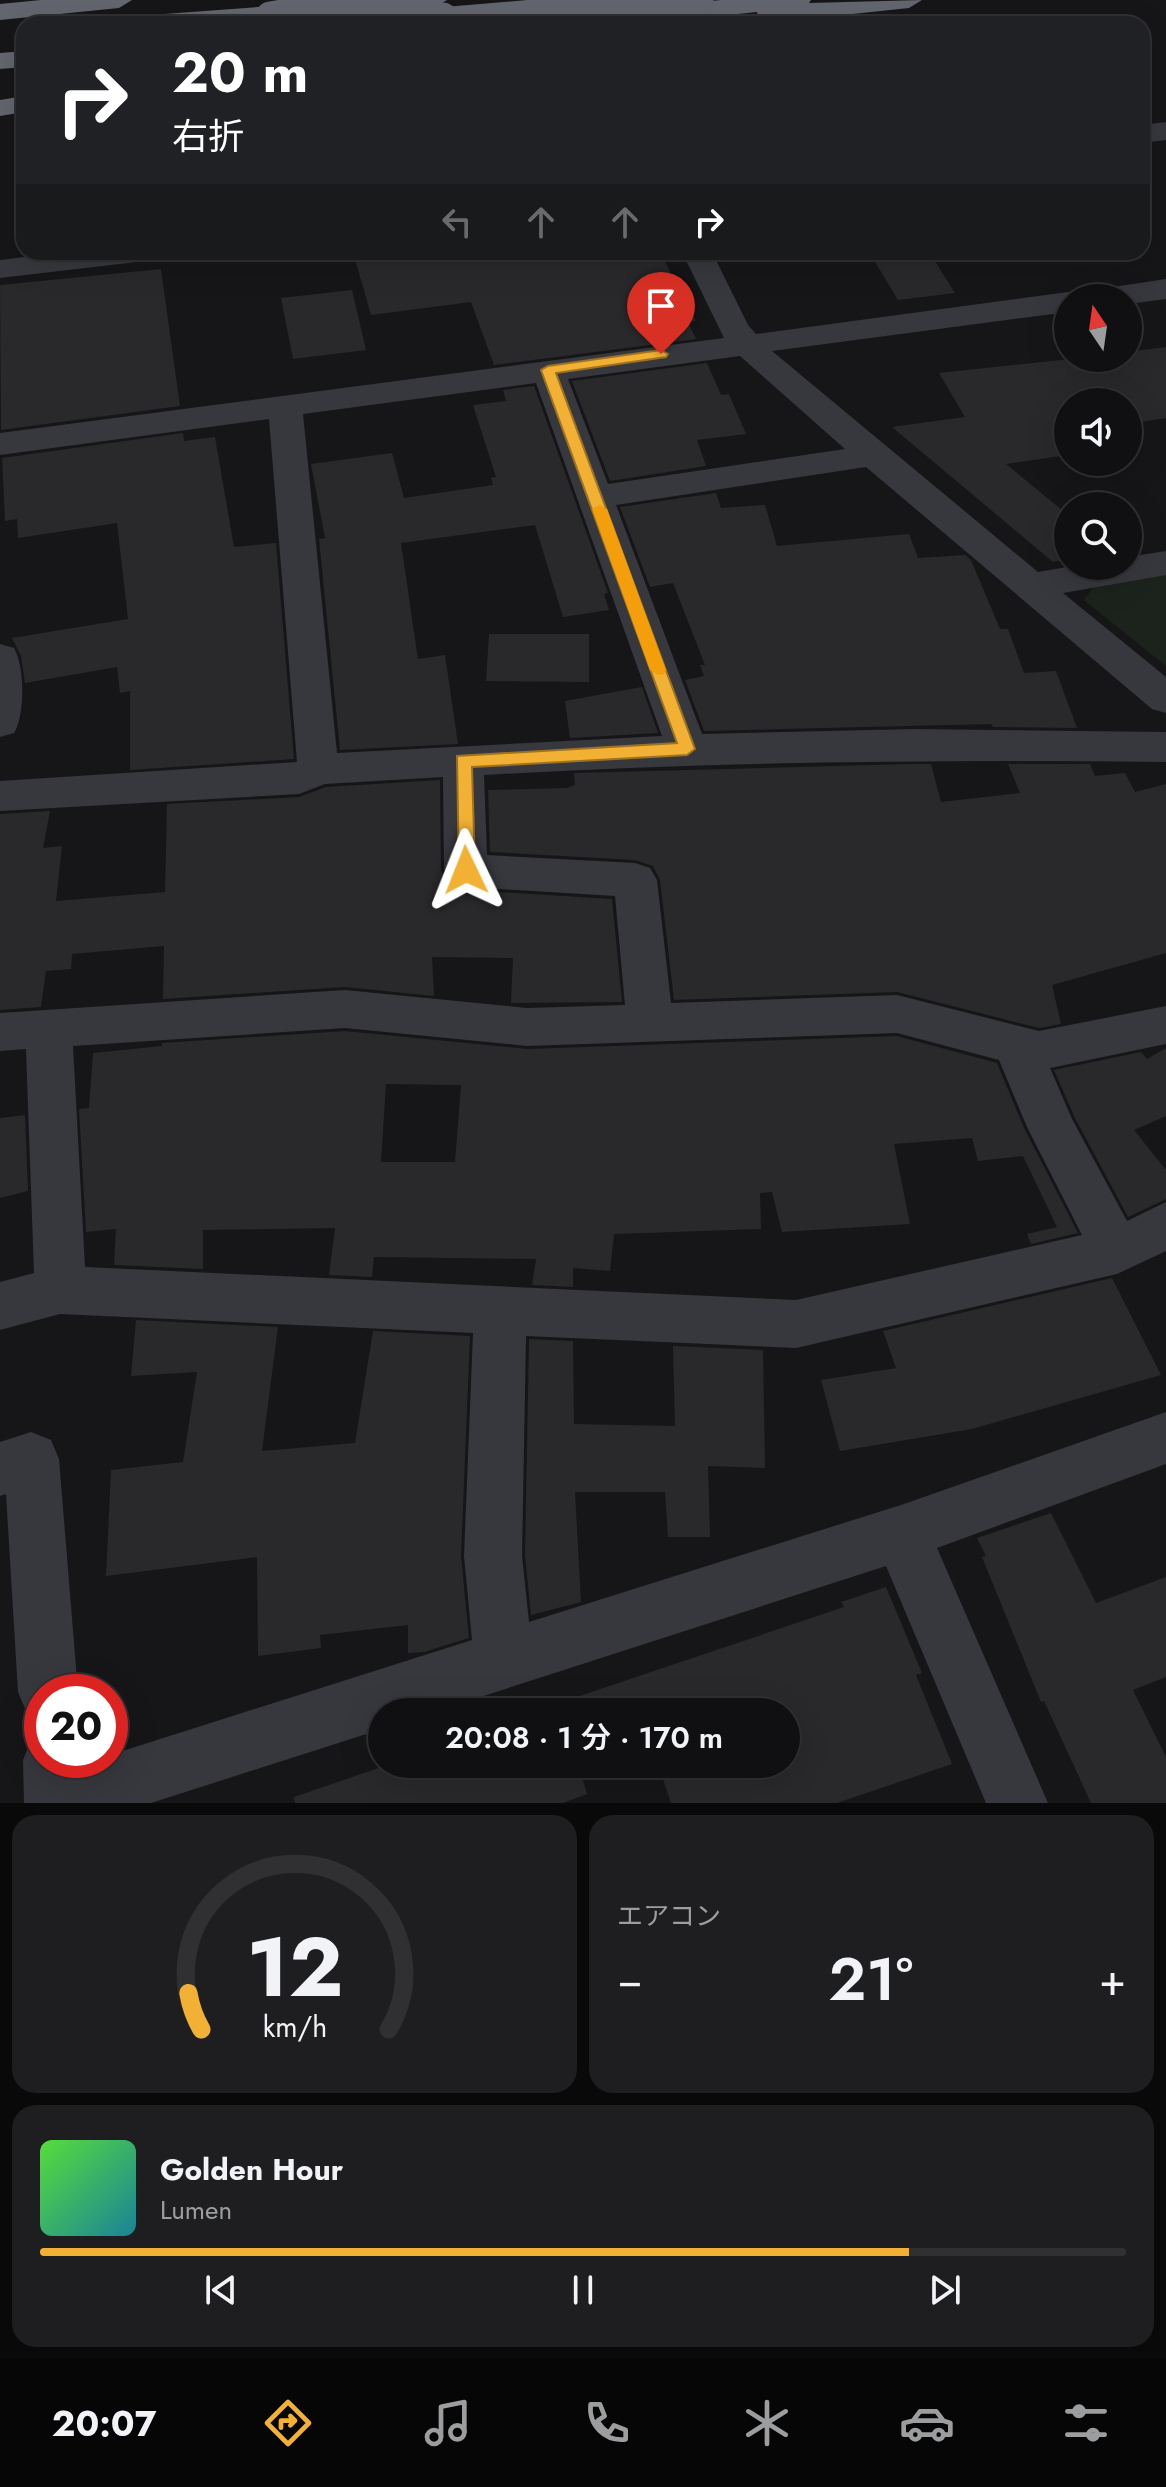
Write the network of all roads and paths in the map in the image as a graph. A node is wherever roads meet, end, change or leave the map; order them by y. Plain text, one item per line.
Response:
1 (119, 0) edge
2 (370, 0) edge
3 (434, 0) edge
4 (699, 0) edge
5 (798, 0) edge
6 (909, 0) edge
7 (615, 10) edge
8 (0, 12) edge
9 (215, 16) edge
10 (270, 16) joint
11 (509, 16) edge
12 (510, 16) edge
13 (592, 16) edge
14 (754, 16) edge
15 (77, 260) edge
16 (701, 260) edge
17 (0, 269) edge
18 (1166, 289) edge
19 (1142, 292) edge
20 (1054, 304) edge
21 (746, 343) junction
22 (548, 370) junction
23 (285, 405) junction
24 (0, 444) edge
25 (874, 455) junction
26 (595, 497) junction
27 (1166, 563) edge
28 (1033, 585) junction
29 (0, 658) edge
30 (1166, 699) edge
31 (0, 723) edge
32 (1166, 747) edge
33 (687, 749) junction
34 (463, 761) junction
35 (318, 769) junction
36 (0, 796) edge
37 (650, 1023) junction
38 (1166, 1025) edge
39 (49, 1028) junction
40 (0, 1032) edge
41 (1017, 1046) junction
42 (1166, 1225) edge
43 (1117, 1251) junction
44 (60, 1290) junction
45 (0, 1306) edge
46 (500, 1312) junction
47 (1166, 1438) edge
48 (0, 1469) edge
49 (901, 1533) junction
50 (504, 1660) junction
51 (47, 1674) edge
52 (63, 1793) edge
53 (1010, 1801) edge

1 - 8 highway
2 - 9 highway
2 - 10 highway, bridge
3 - 10 highway, bridge
4 - 12 highway, bridge
5 - 7 highway
6 - 14 highway
7 - 11 highway, bridge
7 - 13 highway
15 - 17 street
16 - 21 street
18 - 19 street
20 - 21 street
21 - 22 street
21 - 25 street
22 - 23 street
22 - 26 street
23 - 24 street
23 - 35 street
25 - 26 street
25 - 28 street
26 - 33 street
27 - 28 street
28 - 30 street
29 - 31 street
32 - 33 street
33 - 34 street
34 - 35 street
34 - 37 street
35 - 36 street
37 - 39 street
37 - 41 street
38 - 41 street
39 - 40 street
39 - 44 street
41 - 43 street
42 - 43 street
43 - 46 street
44 - 45 street
44 - 46 street
46 - 50 street
47 - 49 street
48 - 51 street
49 - 50 street
49 - 53 street
50 - 52 street

